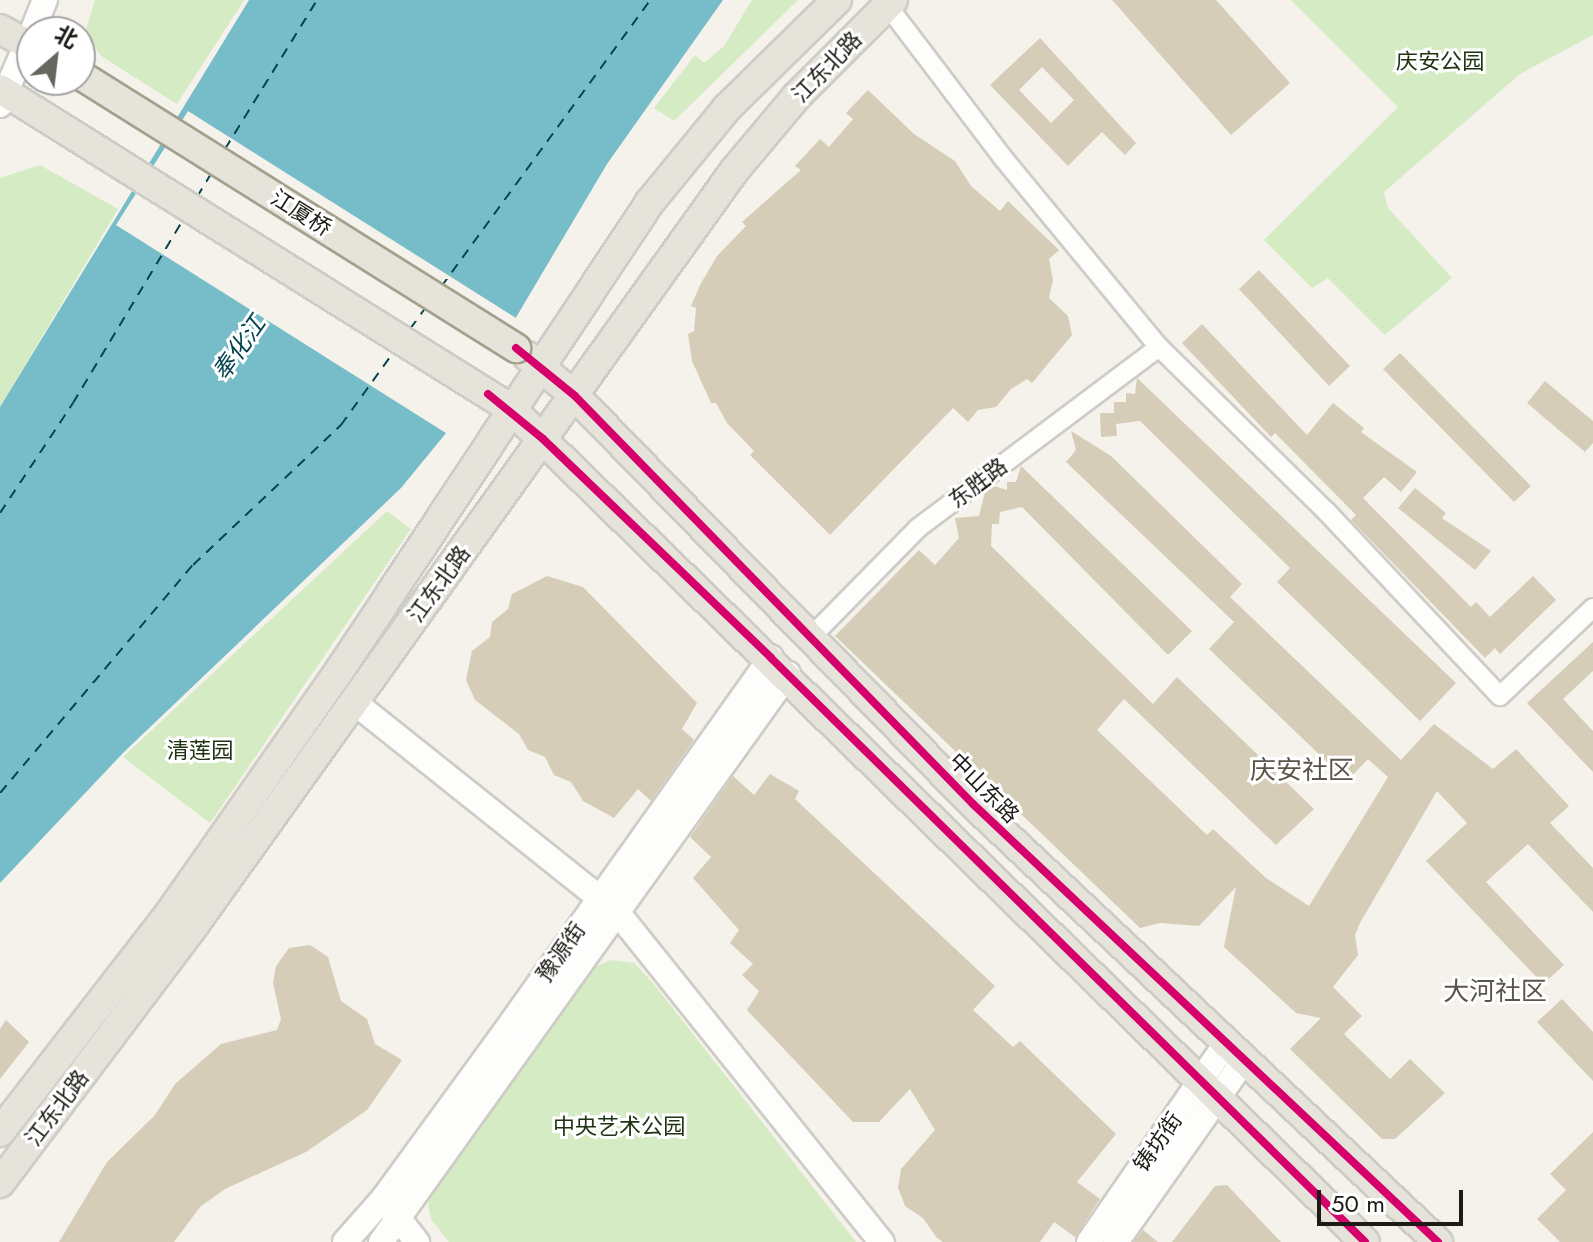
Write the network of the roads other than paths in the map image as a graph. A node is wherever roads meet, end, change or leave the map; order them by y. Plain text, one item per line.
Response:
1 (837, 0) edge
2 (890, 2) edge
3 (16, 68) edge
4 (96, 84) edge
5 (2, 96) edge
6 (1159, 347) junction
7 (516, 348) joint
8 (541, 365) junction
9 (575, 396) junction
10 (499, 401) junction
11 (543, 439) junction
12 (1593, 608) edge
13 (811, 637) junction
14 (779, 666) junction
15 (354, 702) junction
16 (610, 905) junction
17 (1236, 1050) junction
18 (1209, 1089) junction
19 (0, 1132) edge
20 (0, 1183) edge
21 (383, 1199) junction
22 (400, 1220) junction
23 (345, 1242) edge
24 (381, 1242) edge
25 (417, 1242) edge
26 (882, 1242) edge
27 (1089, 1242) edge
28 (1116, 1242) edge
29 (1365, 1242) edge
30 (1438, 1242) edge

1 - 8 main road, 江东北路
2 - 6 street
2 - 9 main road, 江东北路
3 - 5 street
4 - 7 main road, 江厦桥, bridge
5 - 10 main road
6 - 12 street
6 - 13 street, 东胜路
7 - 8 main road, 中山东路
8 - 9 main road, 中山东路
8 - 10 main road, 江东北路
9 - 11 main road, 江东北路
9 - 13 main road, 中山东路
10 - 11 main road
10 - 19 main road, 江东北路
11 - 14 main road
11 - 15 main road, 江东北路
13 - 17 main road, 中山东路
14 - 16 street, 豫源街
14 - 18 main road
15 - 16 street
15 - 20 main road, 江东北路
16 - 21 street, 豫源街
16 - 22 street, 豫源街
16 - 26 street
17 - 18 street, 铸坊街
17 - 30 main road, 中山东路
18 - 27 street, 铸坊街
18 - 28 street, 铸坊街
18 - 29 main road
21 - 22 street
21 - 23 street, 豫源街
22 - 24 street, 豫源街
22 - 25 street

